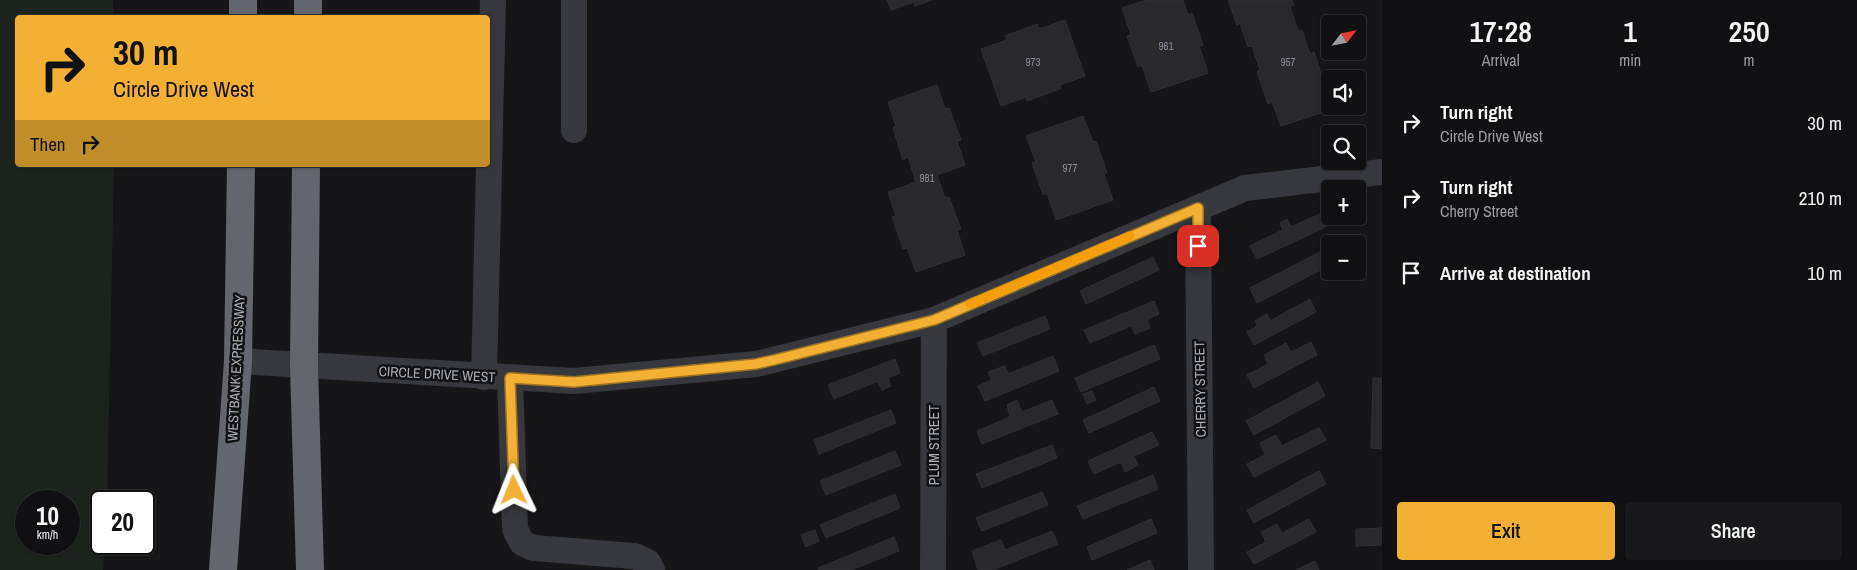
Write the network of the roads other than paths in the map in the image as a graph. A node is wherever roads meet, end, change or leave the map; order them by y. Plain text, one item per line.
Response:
1 (243, 0) edge
2 (308, 0) edge
3 (493, 0) edge
4 (574, 0) edge
5 (243, 15) edge
6 (308, 15) edge
7 (490, 126) edge
8 (574, 130) dead end
9 (241, 167) edge
10 (306, 167) edge
11 (489, 167) edge
12 (1382, 172) edge
13 (1198, 208) junction
14 (934, 320) junction
15 (238, 361) junction
16 (304, 366) junction
17 (484, 377) junction
18 (510, 378) junction
19 (223, 570) edge
20 (310, 570) edge
21 (652, 570) edge
22 (933, 570) edge
23 (1201, 570) edge

1 - 5 highway
2 - 6 highway
3 - 7 street
4 - 8 street
9 - 15 highway, WESTBANK EXPRESSWAY
10 - 16 highway
11 - 17 street
12 - 13 street, CIRCLE DRIVE WEST
13 - 14 street, CIRCLE DRIVE WEST
13 - 23 street, CHERRY STREET
14 - 18 street, CIRCLE DRIVE WEST
14 - 22 street, PLUM STREET
15 - 16 street, CIRCLE DRIVE WEST
15 - 19 highway, WESTBANK EXPRESSWAY
16 - 17 street, CIRCLE DRIVE WEST
16 - 20 highway
17 - 18 street, CIRCLE DRIVE WEST
18 - 21 street

